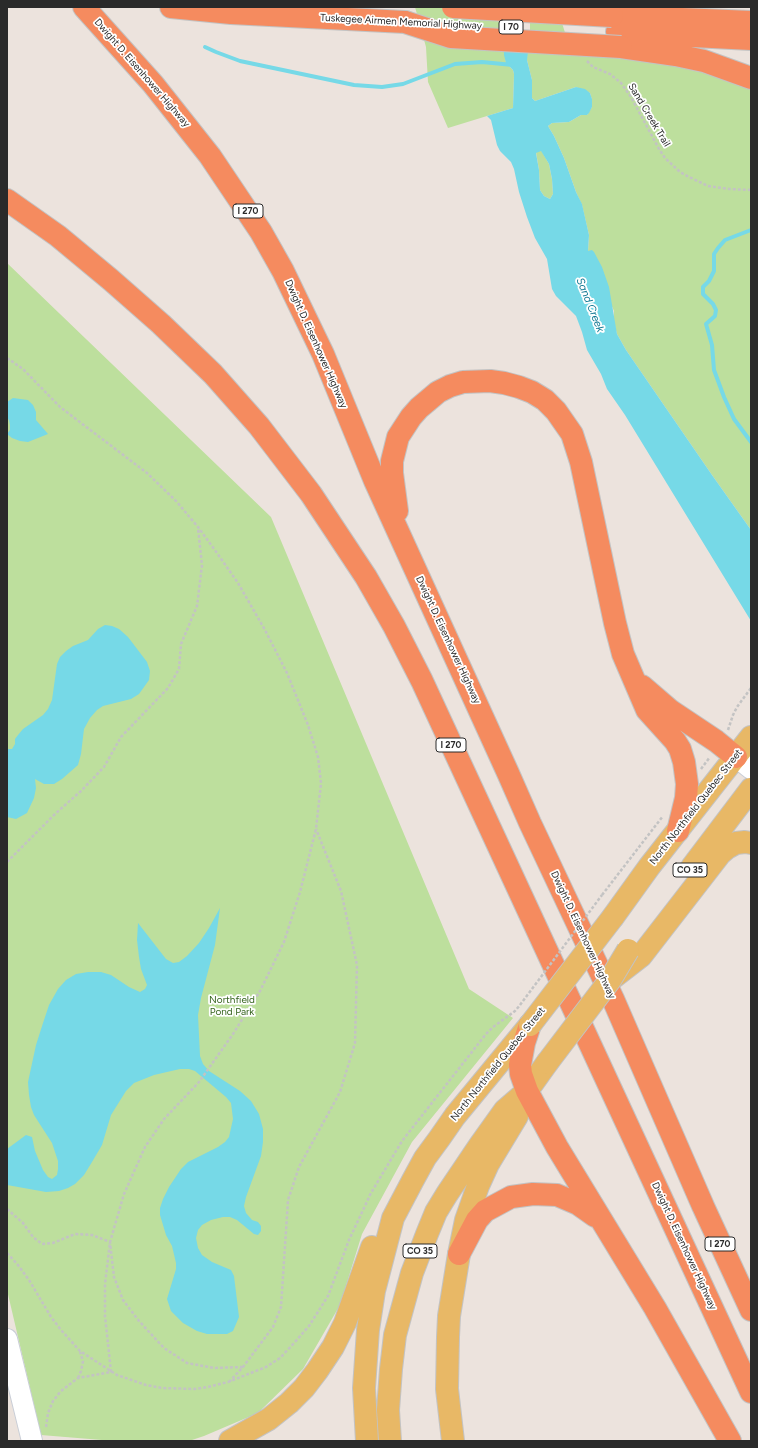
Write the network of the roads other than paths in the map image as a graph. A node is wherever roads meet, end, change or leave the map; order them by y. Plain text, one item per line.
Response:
1 (84, 7) edge
2 (171, 7) edge
3 (453, 7) edge
4 (751, 22) edge
5 (617, 32) junction
6 (751, 39) edge
7 (751, 78) edge
8 (7, 200) edge
9 (401, 538) junction
10 (632, 677) junction
11 (751, 738) edge
12 (743, 763) edge
13 (751, 789) edge
14 (678, 831) junction
15 (751, 843) edge
16 (631, 956) junction
17 (530, 1025) junction
18 (527, 1091) junction
19 (393, 1218) junction
20 (602, 1222) junction
21 (459, 1254) junction
22 (751, 1310) edge
23 (7, 1339) edge
24 (751, 1392) edge
25 (39, 1436) edge
26 (230, 1441) edge
27 (367, 1441) edge
28 (390, 1441) edge
29 (453, 1441) edge
30 (730, 1441) edge

1 - 9 highway, Dwight D. Eisenhower Highway / I 270
2 - 5 highway, Tuskegee Airmen Memorial Highway, bridge
3 - 5 highway, bridge
4 - 5 highway
5 - 6 highway
5 - 7 highway
8 - 24 highway, Dwight D. Eisenhower Highway / I 270
9 - 10 highway
9 - 22 highway, Dwight D. Eisenhower Highway / I 270
10 - 12 highway
10 - 14 highway
11 - 12 main road, North Northfield Quebec Street
12 - 14 main road, North Northfield Quebec Street
13 - 16 main road, CO 35
14 - 17 main road, North Northfield Quebec Street, bridge
15 - 16 main road
16 - 18 main road, CO 35, bridge
17 - 18 highway
17 - 19 main road, North Northfield Quebec Street
18 - 20 highway
18 - 21 main road
18 - 28 main road, CO 35
19 - 26 main road
19 - 27 main road, North Northfield Quebec Street
20 - 21 highway
20 - 30 highway
21 - 29 main road
23 - 25 street

